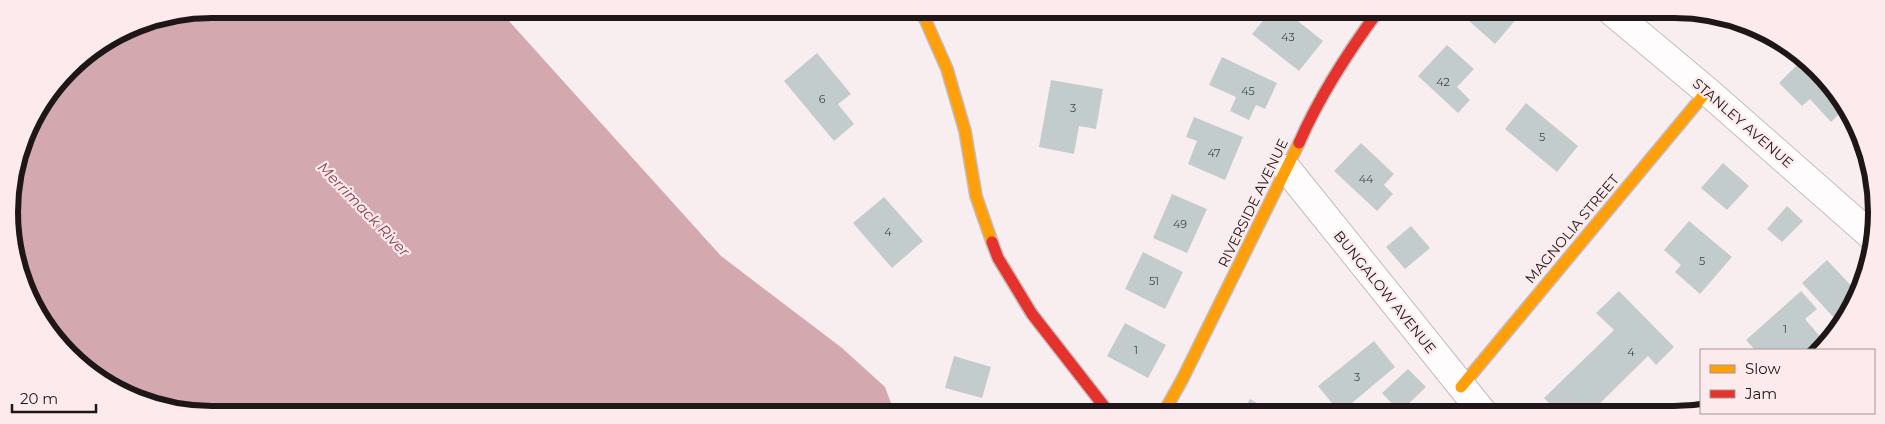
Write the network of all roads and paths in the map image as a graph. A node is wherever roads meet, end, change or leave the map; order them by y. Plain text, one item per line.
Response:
1 (925, 18) edge
2 (1373, 18) edge
3 (1620, 18) edge
4 (1707, 91) junction
5 (1287, 169) junction
6 (1866, 231) edge
7 (1461, 386) junction
8 (1104, 406) edge
9 (1167, 406) edge
10 (1477, 406) edge

1 - 8 street
2 - 5 street, RIVERSIDE AVENUE
3 - 4 street, STANLEY AVENUE
4 - 6 street, STANLEY AVENUE
4 - 7 street, MAGNOLIA STREET
5 - 7 street, BUNGALOW AVENUE
5 - 9 street, RIVERSIDE AVENUE
7 - 10 street, BUNGALOW AVENUE

